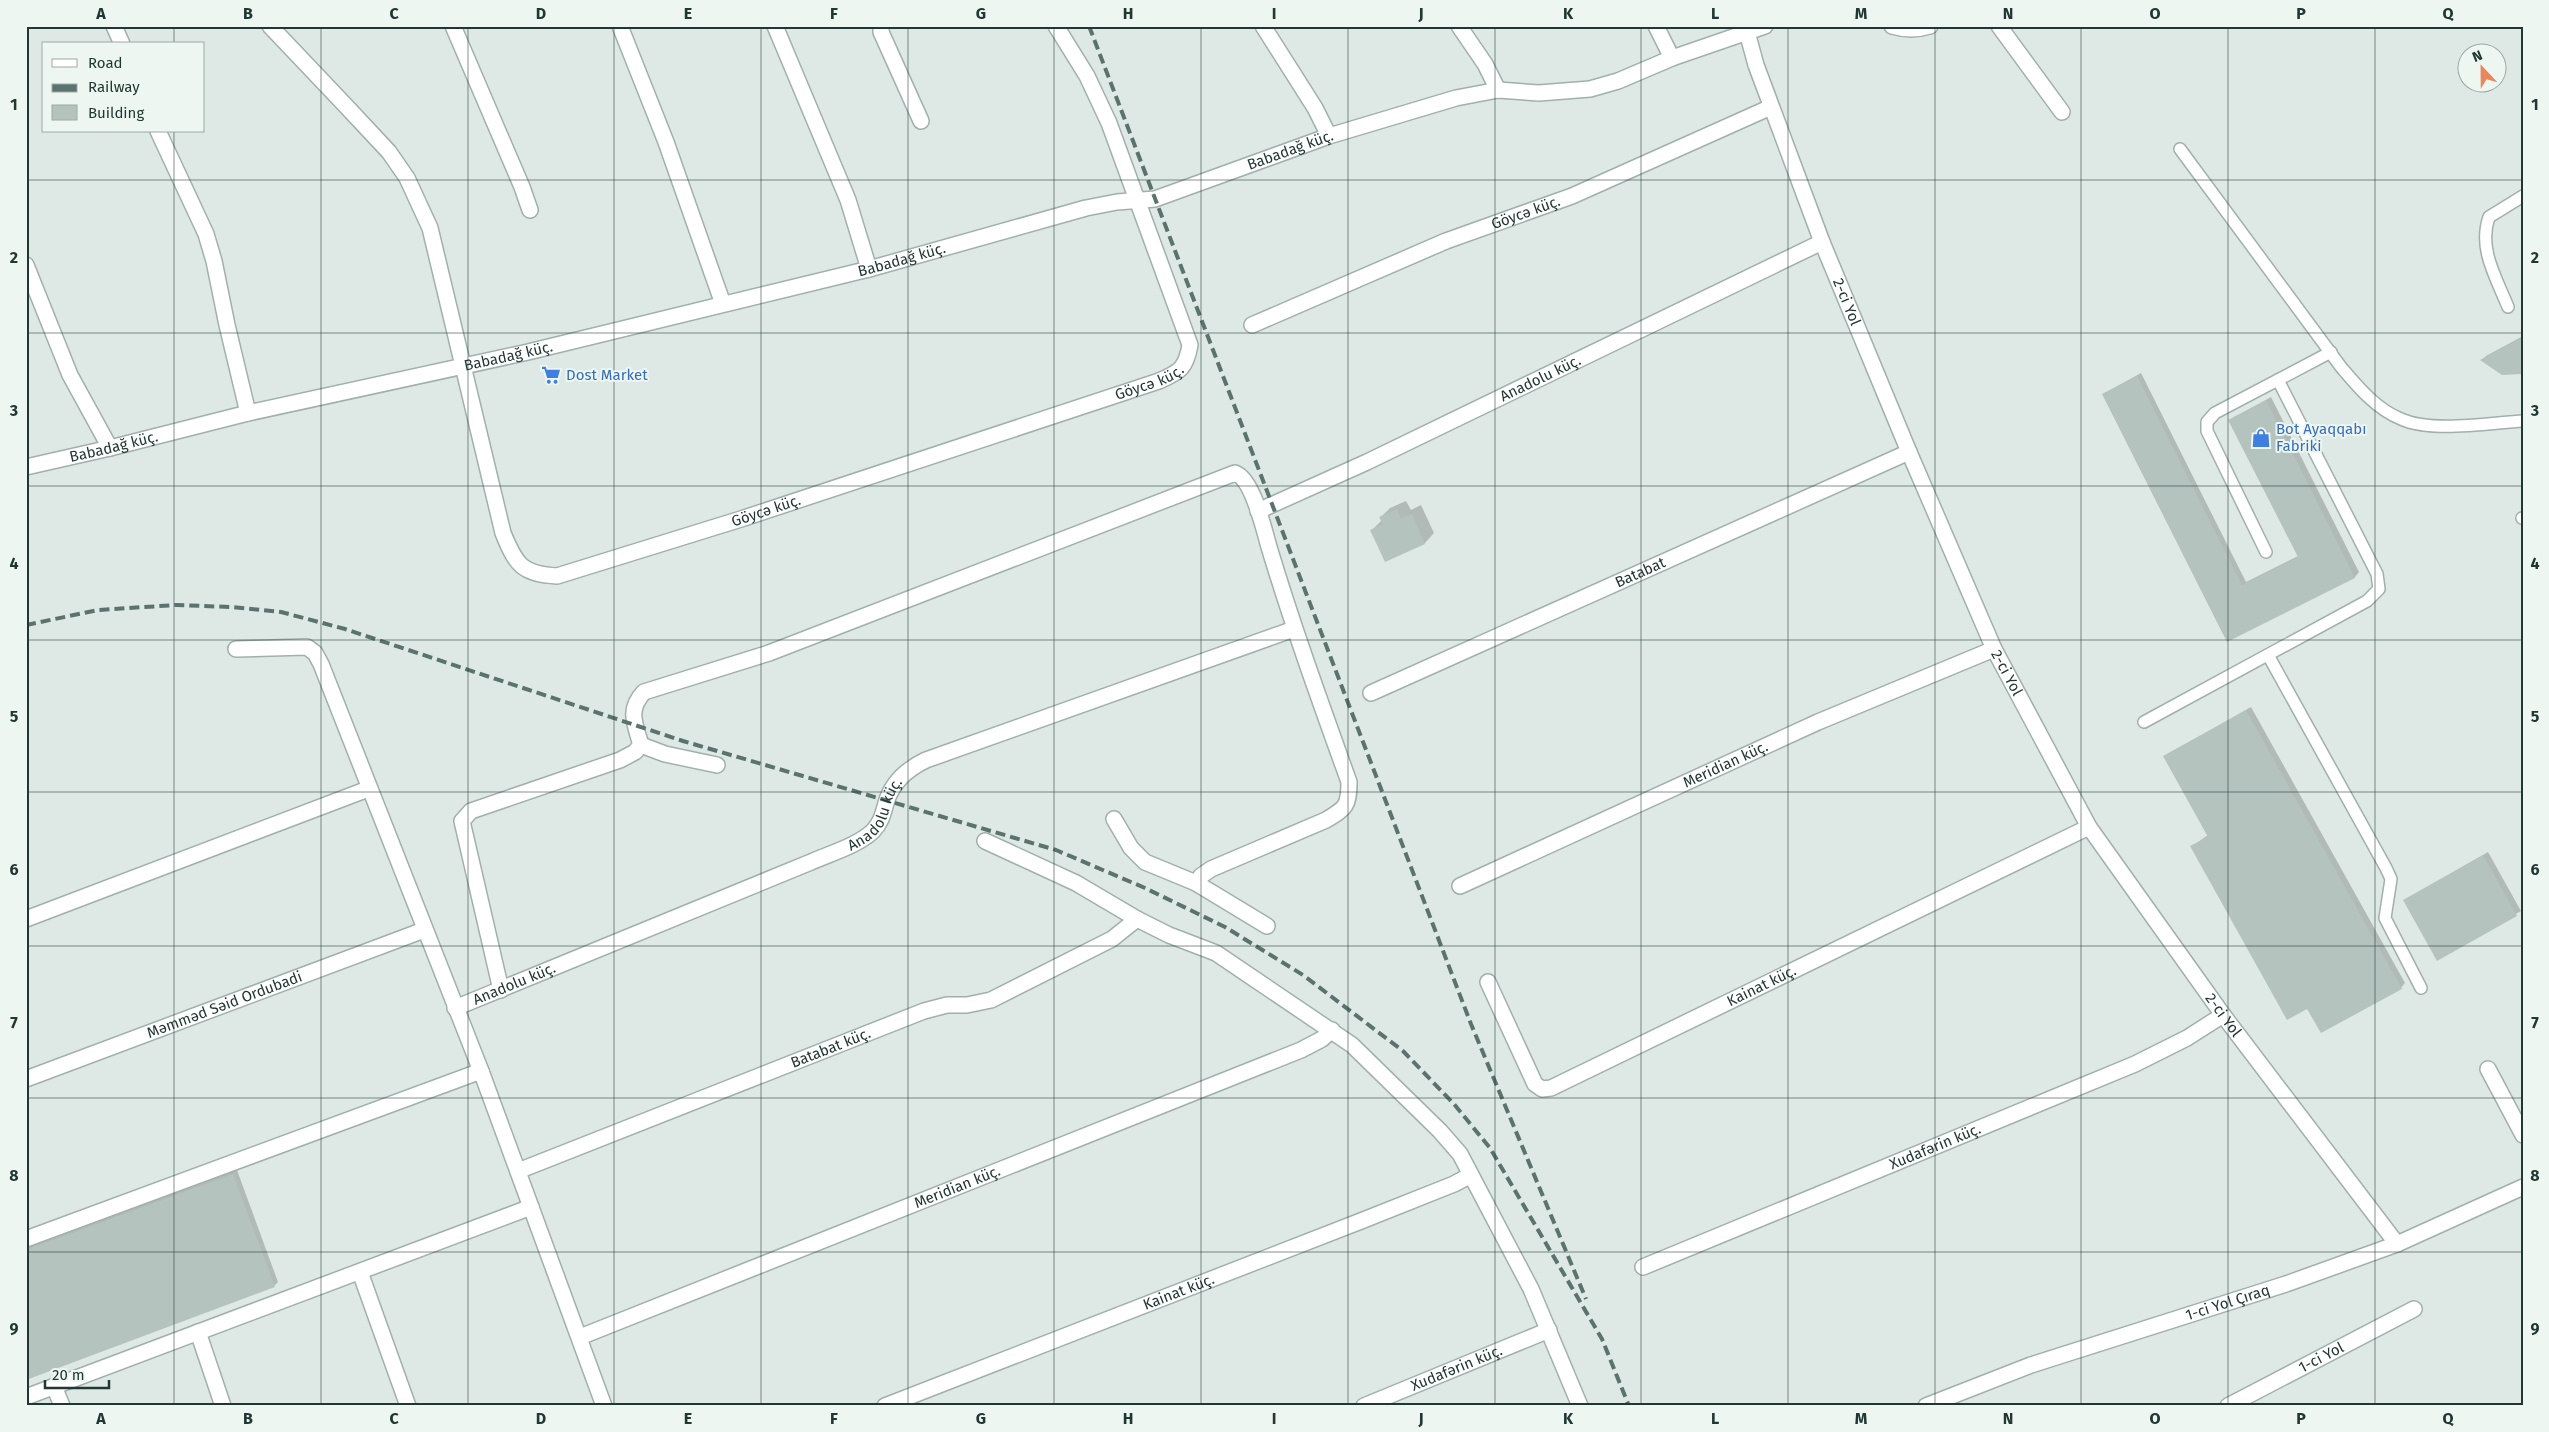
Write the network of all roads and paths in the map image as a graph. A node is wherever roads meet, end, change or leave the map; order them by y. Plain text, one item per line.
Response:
1 (114, 26) edge
2 (270, 26) edge
3 (454, 26) edge
4 (620, 26) edge
5 (775, 26) edge
6 (881, 26) edge
7 (1056, 26) edge
8 (1063, 26) edge
9 (1263, 26) edge
10 (1459, 26) edge
11 (1656, 26) edge
12 (1765, 26) edge
13 (1892, 26) edge
14 (1930, 26) edge
15 (1999, 26) edge
16 (1747, 32) junction
17 (121, 42) edge
18 (1068, 45) junction
19 (1672, 58) junction
20 (1498, 90) junction
21 (1771, 107) junction
22 (2062, 112) dead end
23 (922, 121) dead end
24 (158, 132) edge
25 (1329, 136) junction
26 (2180, 149) dead end
27 (2523, 196) edge
28 (1138, 200) junction
29 (530, 210) dead end
30 (1822, 242) junction
31 (26, 264) edge
32 (869, 269) junction
33 (723, 304) junction
34 (2508, 307) dead end
35 (1252, 326) dead end
36 (2331, 352) junction
37 (463, 366) junction
38 (2278, 380) junction
39 (248, 413) junction
40 (2523, 421) edge
41 (110, 448) junction
42 (1909, 452) junction
43 (26, 466) edge
44 (1258, 511) junction
45 (2266, 552) dead end
46 (1294, 629) junction
47 (236, 649) dead end
48 (1994, 649) junction
49 (2268, 655) junction
50 (1371, 693) dead end
51 (2144, 722) dead end
52 (641, 745) junction
53 (717, 765) dead end
54 (368, 789) junction
55 (1114, 819) dead end
56 (2089, 827) junction
57 (985, 841) dead end
58 (1196, 883) junction
59 (1460, 886) dead end
60 (26, 919) edge
61 (1137, 919) junction
62 (1267, 926) dead end
63 (424, 930) junction
64 (1488, 982) dead end
65 (2421, 988) dead end
66 (501, 990) junction
67 (456, 1008) junction
68 (2223, 1015) junction
69 (1332, 1030) junction
70 (2488, 1069) dead end
71 (481, 1070) junction
72 (26, 1080) edge
73 (2523, 1135) edge
74 (518, 1171) junction
75 (1471, 1175) junction
76 (2523, 1187) edge
77 (531, 1207) junction
78 (26, 1239) edge
79 (2397, 1244) junction
80 (1643, 1267) dead end
81 (360, 1272) junction
82 (2414, 1309) dead end
83 (1549, 1330) junction
84 (198, 1332) junction
85 (580, 1337) junction
86 (54, 1386) junction
87 (26, 1397) edge
88 (62, 1406) edge
89 (223, 1406) edge
90 (408, 1406) edge
91 (604, 1406) edge
92 (885, 1406) edge
93 (1364, 1406) edge
94 (1580, 1406) edge
95 (1926, 1406) edge
96 (2228, 1406) edge

1 - 17 street
2 - 37 street, Göycə küç.
3 - 29 street
4 - 33 street
5 - 32 street
6 - 23 street
7 - 18 street
8 - 18 street
9 - 25 street
10 - 20 street
11 - 19 street
12 - 16 street, Babadağ küç.
13 - 14 street
15 - 22 street
16 - 19 street, Babadağ küç.
16 - 21 street, 2-ci Yol
18 - 28 street
19 - 20 street, Babadağ küç.
20 - 25 street, Babadağ küç.
21 - 30 street, 2-ci Yol
21 - 35 street, Göycə küç.
24 - 39 street
25 - 28 street, Babadağ küç.
26 - 36 lane
27 - 34 lane
28 - 32 street, Babadağ küç.
28 - 37 street, Göycə küç.
30 - 42 street, 2-ci Yol
30 - 44 street, Anadolu küç.
31 - 41 street
32 - 33 street, Babadağ küç.
33 - 37 street, Babadağ küç.
36 - 38 lane
36 - 40 lane
37 - 39 street, Babadağ küç.
38 - 45 lane
38 - 49 lane
39 - 41 street, Babadağ küç.
41 - 43 street, Babadağ küç.
42 - 48 street, 2-ci Yol
42 - 50 street, Batabat
44 - 46 street
44 - 52 street
46 - 58 street
46 - 66 street, Anadolu küç.
47 - 54 street
48 - 56 street, 2-ci Yol
48 - 59 street, Meridian küç.
49 - 51 lane
49 - 65 lane
52 - 53 street
52 - 66 street
54 - 60 street
54 - 63 street
55 - 58 street
56 - 64 street, Kainat küç.
56 - 68 street, 2-ci Yol
57 - 61 street
58 - 62 street
61 - 69 street
61 - 74 street, Batabat küç.
63 - 67 street
63 - 72 street, Məmməd Səid Ordubadi
66 - 67 street, Anadolu küç.
67 - 71 street
68 - 79 street, 2-ci Yol
68 - 80 street, Xudafərin küç.
69 - 75 street
69 - 85 street, Meridian küç.
70 - 73 street
71 - 74 street
71 - 78 street
74 - 77 street
75 - 83 street
75 - 92 street, Kainat küç.
76 - 79 street, 1-ci Yol Çıraq
77 - 81 street
77 - 85 street
79 - 95 street, 1-ci Yol Çıraq
81 - 84 street
81 - 90 street
82 - 96 street, 1-ci Yol
83 - 93 street, Xudafərin küç.
83 - 94 street
84 - 86 street
84 - 89 street
85 - 91 street
86 - 87 street
86 - 88 street

